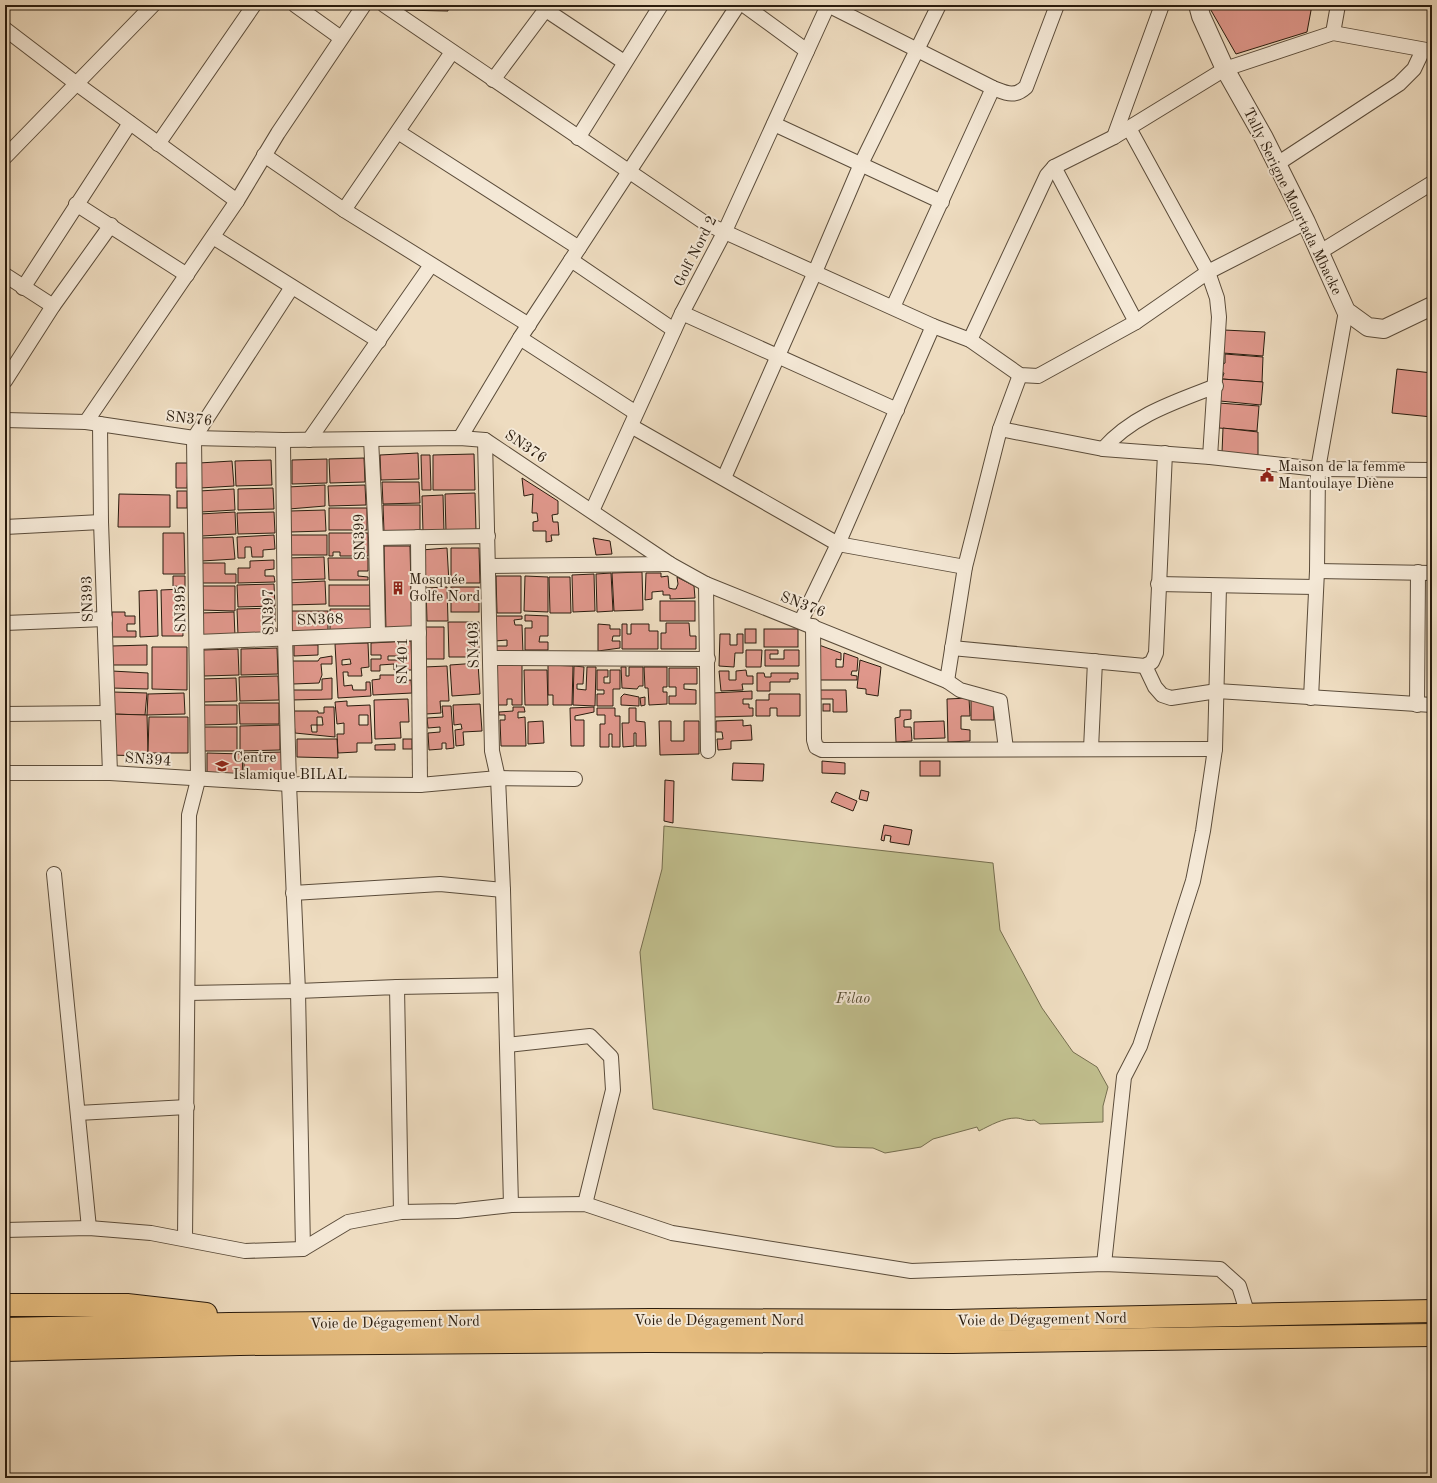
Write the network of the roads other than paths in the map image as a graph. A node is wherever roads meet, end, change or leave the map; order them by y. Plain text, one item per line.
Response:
1 (153, 5) edge
2 (254, 5) edge
3 (295, 5) edge
4 (364, 5) edge
5 (384, 5) edge
6 (661, 5) edge
7 (828, 5) edge
8 (939, 5) edge
9 (1057, 5) edge
10 (1162, 5) edge
11 (1198, 5) edge
12 (1338, 5) edge
13 (745, 6) edge
14 (547, 7) edge
15 (5, 29) edge
16 (1333, 33) junction
17 (341, 38) junction
18 (916, 49) junction
19 (1428, 50) edge
20 (808, 51) junction
21 (452, 52) junction
22 (624, 62) junction
23 (1225, 69) junction
24 (493, 80) junction
25 (77, 84) junction
26 (993, 88) junction
27 (130, 123) junction
28 (774, 124) junction
29 (1129, 128) junction
30 (398, 132) junction
31 (578, 138) junction
32 (1114, 138) junction
33 (158, 144) junction
34 (264, 155) junction
35 (5, 157) edge
36 (861, 164) junction
37 (1277, 164) junction
38 (1054, 167) junction
39 (630, 172) junction
40 (1432, 182) edge
41 (237, 201) junction
42 (942, 202) junction
43 (76, 204) junction
44 (344, 210) junction
45 (1306, 222) junction
46 (111, 225) junction
47 (725, 231) junction
48 (213, 237) junction
49 (579, 248) junction
50 (1320, 252) junction
51 (571, 260) junction
52 (431, 265) junction
53 (815, 272) junction
54 (1208, 272) junction
55 (5, 275) edge
56 (187, 275) junction
57 (292, 287) junction
58 (23, 288) junction
59 (53, 306) junction
60 (1432, 306) edge
61 (893, 307) junction
62 (1346, 311) junction
63 (682, 313) junction
64 (1136, 322) junction
65 (529, 325) junction
66 (933, 326) junction
67 (674, 330) junction
68 (520, 338) junction
69 (970, 340) junction
70 (379, 341) junction
71 (778, 356) junction
72 (1020, 375) junction
73 (5, 381) edge
74 (1216, 386) junction
75 (897, 410) junction
76 (636, 413) junction
77 (5, 420) edge
78 (86, 422) junction
79 (100, 424) junction
80 (631, 426) junction
81 (1000, 429) junction
82 (194, 438) junction
83 (460, 438) junction
84 (372, 439) junction
85 (283, 440) junction
86 (309, 440) junction
87 (486, 440) junction
88 (1103, 449) junction
89 (1165, 453) junction
90 (1210, 457) junction
91 (1318, 468) junction
92 (1432, 470) edge
93 (724, 478) junction
94 (592, 511) junction
95 (101, 522) junction
96 (5, 527) edge
97 (488, 536) junction
98 (418, 537) junction
99 (376, 538) junction
100 (838, 544) junction
101 (670, 564) junction
102 (488, 566) junction
103 (965, 567) junction
104 (1317, 571) junction
105 (1418, 572) junction
106 (1432, 573) edge
107 (706, 584) junction
108 (1158, 584) junction
109 (1219, 586) junction
110 (1316, 587) junction
111 (105, 619) junction
112 (5, 623) edge
113 (807, 623) junction
114 (419, 633) junction
115 (378, 634) junction
116 (285, 637) junction
117 (197, 642) junction
118 (952, 648) junction
119 (490, 658) junction
120 (708, 658) junction
121 (1095, 661) junction
122 (1146, 666) junction
123 (948, 681) junction
124 (1217, 691) junction
125 (1311, 698) junction
126 (1417, 705) junction
127 (1432, 706) edge
128 (107, 713) junction
129 (5, 714) edge
130 (1216, 748) junction
131 (1006, 749) junction
132 (1091, 749) junction
133 (708, 751) dead end
134 (5, 773) edge
135 (110, 773) junction
136 (498, 778) junction
137 (575, 779) dead end
138 (198, 780) junction
139 (289, 784) junction
140 (420, 785) junction
141 (54, 874) dead end
142 (503, 890) junction
143 (293, 893) junction
144 (505, 985) junction
145 (397, 987) junction
146 (298, 992) junction
147 (188, 994) junction
148 (507, 1045) junction
149 (186, 1107) junction
150 (78, 1113) junction
151 (585, 1204) junction
152 (511, 1205) junction
153 (401, 1212) junction
154 (89, 1228) junction
155 (5, 1230) edge
156 (185, 1239) junction
157 (303, 1249) junction
158 (1104, 1264) junction
159 (5, 1305) edge
160 (1432, 1311) edge
161 (1248, 1315) junction
162 (246, 1324) junction
163 (5, 1328) edge
164 (1432, 1334) edge
165 (5, 1350) edge

1 - 25 street
2 - 33 street
3 - 17 street
4 - 17 street
5 - 21 street
6 - 22 street
7 - 18 street
7 - 20 street, Golf Nord 2
8 - 18 street
9 - 26 street
10 - 32 street
11 - 23 street, Tally Serigne Mourtada Mbacke
12 - 16 street
13 - 20 street
13 - 39 street
14 - 22 street
14 - 24 street
15 - 25 street
16 - 19 street
16 - 23 street
17 - 34 street
18 - 26 street
18 - 36 street
19 - 37 street
20 - 28 street, Golf Nord 2
21 - 24 street
21 - 30 street
22 - 31 street
23 - 29 street
23 - 37 street, Tally Serigne Mourtada Mbacke
24 - 31 street
25 - 27 street
25 - 35 street
26 - 42 street
27 - 33 street
27 - 43 street
28 - 36 street
28 - 47 street, Golf Nord 2
29 - 32 street
29 - 54 street
30 - 44 street
30 - 49 street
31 - 39 street
32 - 38 street
33 - 41 street
34 - 41 street
34 - 44 street
36 - 42 street
36 - 53 street
37 - 45 street, Tally Serigne Mourtada Mbacke
38 - 64 street
38 - 69 street
39 - 47 street
39 - 49 street
40 - 50 street
41 - 48 street
42 - 61 street
43 - 46 street
43 - 58 street
44 - 52 street
45 - 50 street, Tally Serigne Mourtada Mbacke
45 - 54 street
46 - 56 street
46 - 59 street
47 - 53 street
47 - 63 street, Golf Nord 2
48 - 56 street
48 - 57 street
49 - 51 street
50 - 62 street, Tally Serigne Mourtada Mbacke
51 - 65 street
51 - 67 street
52 - 65 street
52 - 70 street
53 - 61 street
53 - 71 street
54 - 64 street
54 - 74 street
55 - 58 street
56 - 78 street
57 - 70 street
57 - 82 street
58 - 59 street
59 - 73 street
60 - 62 street, Tally Serigne Mourtada Mbacke
61 - 66 street
62 - 91 street
63 - 67 street, Golf Nord 2
63 - 71 street
64 - 72 street
65 - 68 street
66 - 69 street
66 - 75 street
67 - 76 street, Golf Nord 2
68 - 76 street
68 - 83 street
69 - 72 street
70 - 86 street
71 - 75 street
71 - 93 street
72 - 81 street
74 - 88 street
74 - 90 street
75 - 100 street
76 - 80 street, Golf Nord 2
77 - 78 street, SN376
78 - 79 street, SN376
79 - 82 street, SN376
79 - 95 street, SN393
80 - 93 street
80 - 94 street, Golf Nord 2
81 - 88 street
81 - 103 street
82 - 85 street, SN376
82 - 117 street, SN395
83 - 84 street, SN376
83 - 87 street, SN376
84 - 86 street, SN376
84 - 99 street, SN399
85 - 86 street, SN376
85 - 116 street, SN397
87 - 94 street, SN376
87 - 97 street, SN403
88 - 89 street
89 - 90 street
89 - 108 street
90 - 91 street
91 - 92 street
91 - 104 street
93 - 100 street
94 - 101 street, SN376
95 - 96 street
95 - 111 street, SN393
97 - 98 street
97 - 102 street, SN403
98 - 99 street
98 - 114 street, SN401
99 - 115 street, SN399
100 - 103 street
100 - 113 street
101 - 102 street
101 - 107 street, SN376
102 - 119 street, SN403
103 - 118 street
104 - 105 street
104 - 110 street
105 - 106 street
105 - 126 street
107 - 113 street, SN376
107 - 120 street
108 - 109 street
108 - 122 street
109 - 110 street
109 - 124 street
110 - 125 street
111 - 112 street
111 - 128 street, SN393
113 - 123 street, SN376
113 - 131 street
114 - 115 street, SN368
114 - 140 street, SN401
115 - 116 street, SN368
116 - 117 street, SN368
116 - 139 street, SN397
117 - 138 street, SN395
118 - 121 street
118 - 123 street
119 - 120 street
119 - 136 street, SN403
120 - 133 street
121 - 122 street
121 - 132 street
122 - 124 street
123 - 131 street, SN376
124 - 125 street
124 - 130 street
125 - 126 street
126 - 127 street
128 - 129 street
128 - 135 street, SN393
130 - 132 street
130 - 158 street
131 - 132 street
134 - 135 street, SN394
135 - 138 street, SN394
136 - 137 street, SN394
136 - 140 street, SN394
136 - 142 street, SN403
138 - 139 street, SN394
138 - 147 street, SN395
139 - 140 street, SN394
139 - 143 street, SN397
141 - 150 street
142 - 143 street
142 - 144 street, SN403
143 - 146 street, SN397
144 - 145 street
144 - 148 street, SN403
145 - 146 street
145 - 153 street
146 - 147 street
146 - 157 street, SN397
147 - 149 street, SN395
148 - 151 street
148 - 152 street, SN403
149 - 150 street
149 - 156 street, SN395
150 - 154 street
151 - 152 street
151 - 158 street
152 - 153 street
153 - 157 street
154 - 155 street
154 - 156 street
156 - 157 street
158 - 161 street
159 - 162 highway
160 - 161 highway, Voie de Dégagement Nord
161 - 162 highway, Voie de Dégagement Nord
162 - 163 highway, Voie de Dégagement Nord
164 - 165 highway, Voie de Dégagement Nord

